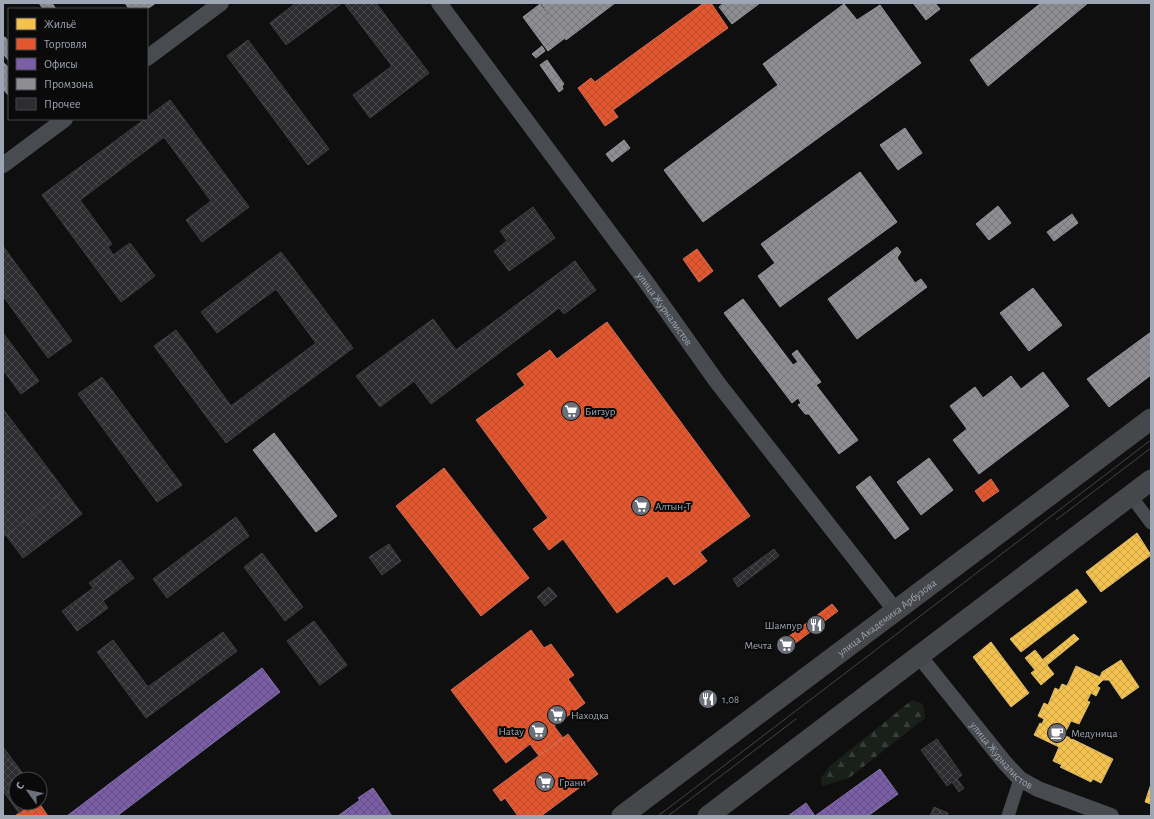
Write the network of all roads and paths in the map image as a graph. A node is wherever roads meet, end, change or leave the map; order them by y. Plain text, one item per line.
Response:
1 (221, 3) edge
2 (439, 3) edge
3 (148, 57) edge
4 (64, 120) edge
5 (3, 165) edge
6 (1151, 418) edge
7 (1151, 480) edge
8 (1131, 496) junction
9 (1151, 523) edge
10 (895, 610) junction
11 (920, 657) junction
12 (1020, 779) junction
13 (622, 816) edge
14 (708, 816) edge
15 (1008, 816) edge
16 (1111, 816) edge

1 - 3 street
2 - 10 street, улица Журналистов
4 - 5 street
6 - 10 main road, улица Академика Арбузова
7 - 8 main road
8 - 9 street
8 - 11 main road
10 - 13 main road, улица Академика Арбузова
11 - 12 street, улица Журналистов
11 - 14 main road
12 - 15 street
12 - 16 street, улица Журналистов

